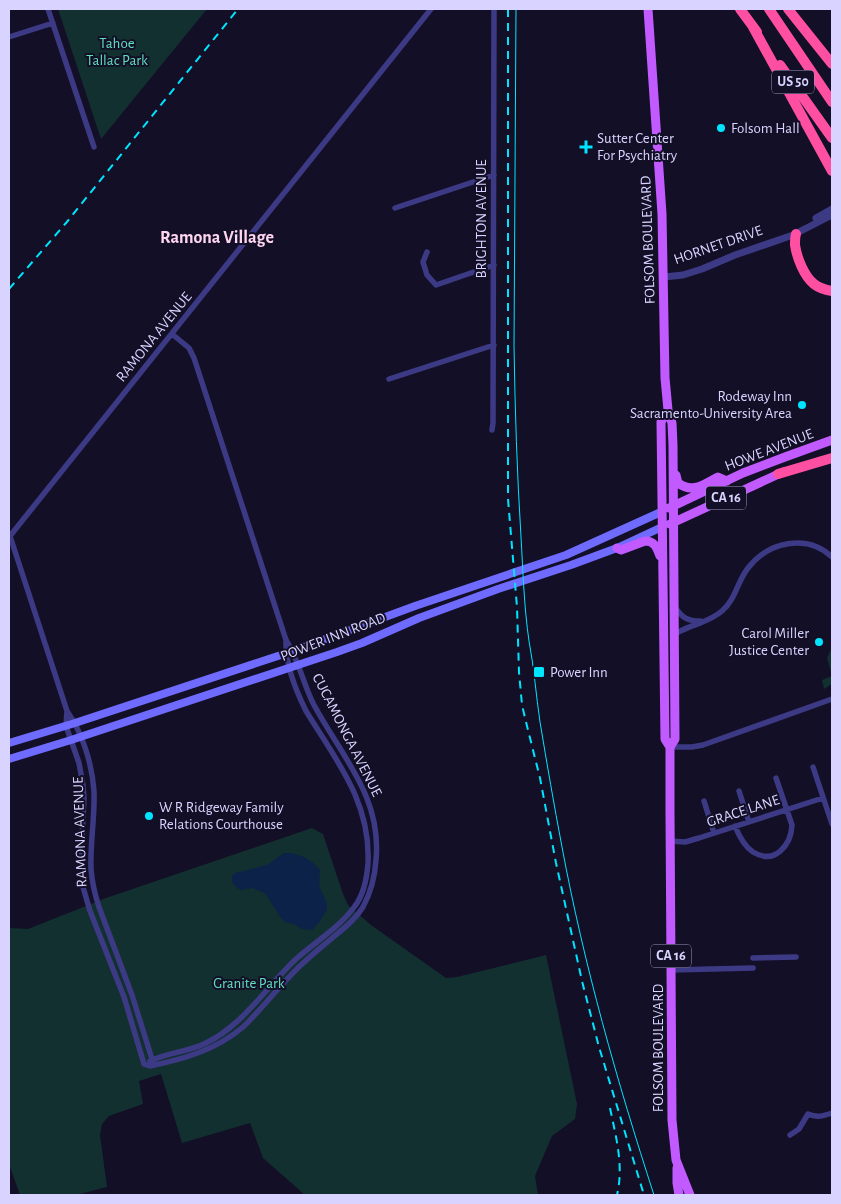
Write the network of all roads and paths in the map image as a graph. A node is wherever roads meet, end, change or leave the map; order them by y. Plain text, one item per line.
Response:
1 (48, 9) edge
2 (431, 9) edge
3 (494, 9) edge
4 (648, 9) edge
5 (740, 9) edge
6 (769, 9) edge
7 (788, 9) edge
8 (53, 22) junction
9 (753, 27) junction
10 (9, 37) edge
11 (832, 64) edge
12 (832, 102) edge
13 (832, 138) edge
14 (94, 147) dead end
15 (832, 171) edge
16 (494, 176) junction
17 (395, 208) dead end
18 (832, 208) edge
19 (832, 215) edge
20 (796, 234) junction
21 (781, 238) junction
22 (427, 252) dead end
23 (494, 266) junction
24 (664, 277) junction
25 (832, 291) edge
26 (172, 334) junction
27 (494, 345) junction
28 (389, 379) dead end
29 (668, 410) junction
30 (492, 430) dead end
31 (832, 440) edge
32 (832, 453) edge
33 (832, 458) edge
34 (673, 465) junction
35 (778, 474) junction
36 (727, 481) junction
37 (673, 506) junction
38 (661, 512) junction
39 (673, 522) junction
40 (662, 527) junction
41 (616, 548) junction
42 (832, 557) edge
43 (662, 564) junction
44 (674, 605) junction
45 (707, 621) junction
46 (674, 634) junction
47 (289, 652) junction
48 (298, 665) junction
49 (290, 668) junction
50 (832, 699) edge
51 (67, 711) junction
52 (75, 723) junction
53 (66, 726) junction
54 (81, 737) junction
55 (71, 740) junction
56 (9, 743) edge
57 (670, 747) junction
58 (9, 759) edge
59 (813, 767) dead end
60 (776, 778) dead end
61 (739, 791) dead end
62 (823, 798) junction
63 (704, 801) dead end
64 (786, 810) junction
65 (749, 822) junction
66 (832, 824) edge
67 (735, 826) junction
68 (714, 833) junction
69 (670, 841) junction
70 (796, 957) dead end
71 (753, 958) dead end
72 (753, 968) dead end
73 (671, 970) junction
74 (152, 1059) junction
75 (147, 1065) junction
76 (832, 1113) edge
77 (790, 1135) dead end
78 (677, 1165) junction
79 (679, 1195) edge
80 (690, 1195) edge

1 - 8 street
2 - 26 street, RAMONA AVENUE
3 - 16 street, BRIGHTON AVENUE
4 - 24 main road, FOLSOM BOULEVARD
5 - 9 highway, US 50
6 - 12 highway, US 50
7 - 11 highway
8 - 10 street
8 - 14 street
9 - 13 highway, US 50
9 - 15 highway
16 - 17 street
16 - 23 street, BRIGHTON AVENUE
18 - 21 street, HORNET DRIVE
19 - 20 street, HORNET DRIVE
20 - 21 street, HORNET DRIVE
20 - 25 highway
21 - 24 street, HORNET DRIVE
22 - 23 street
23 - 27 street, BRIGHTON AVENUE
24 - 29 main road, FOLSOM BOULEVARD
26 - 47 street, CUCAMONGA AVENUE
26 - 51 street, RAMONA AVENUE
27 - 28 street
27 - 30 street, BRIGHTON AVENUE
29 - 34 main road, FOLSOM BOULEVARD
29 - 38 main road, FOLSOM BOULEVARD
31 - 36 main road, HOWE AVENUE / CA 16
32 - 35 main road, HOWE AVENUE / CA 16
33 - 35 highway
34 - 36 main road
34 - 37 main road, FOLSOM BOULEVARD
35 - 39 main road, HOWE AVENUE / CA 16
36 - 37 main road, HOWE AVENUE / CA 16
37 - 38 main road, HOWE AVENUE / CA 16
37 - 39 main road, FOLSOM BOULEVARD
38 - 40 main road, FOLSOM BOULEVARD / CA 16
38 - 47 main road, POWER INN ROAD
39 - 40 main road, HOWE AVENUE
39 - 44 main road, FOLSOM BOULEVARD / CA 16
40 - 41 main road, POWER INN ROAD
40 - 43 main road, FOLSOM BOULEVARD / CA 16
41 - 43 main road
41 - 48 main road, POWER INN ROAD
42 - 45 street
43 - 57 main road, FOLSOM BOULEVARD / CA 16
44 - 45 street
44 - 46 main road, FOLSOM BOULEVARD / CA 16
45 - 46 street
46 - 57 main road, FOLSOM BOULEVARD / CA 16
47 - 48 street, CUCAMONGA AVENUE
47 - 49 street, CUCAMONGA AVENUE
47 - 52 main road, POWER INN ROAD
48 - 49 main road, POWER INN ROAD
48 - 75 street, CUCAMONGA AVENUE
49 - 54 main road, POWER INN ROAD
49 - 74 street, CUCAMONGA AVENUE
50 - 57 street
51 - 52 street, RAMONA AVENUE
51 - 53 street, RAMONA AVENUE
52 - 53 main road, POWER INN ROAD
52 - 54 street, RAMONA AVENUE
53 - 55 street, RAMONA AVENUE
53 - 56 main road, POWER INN ROAD
54 - 55 main road, POWER INN ROAD
54 - 74 street, RAMONA AVENUE
55 - 58 main road, POWER INN ROAD
55 - 75 street, RAMONA AVENUE
57 - 69 main road, FOLSOM BOULEVARD / CA 16
59 - 62 street
60 - 64 street
61 - 65 street
62 - 64 street, GRACE LANE
62 - 66 street
63 - 68 street
64 - 65 street, GRACE LANE
64 - 67 street
65 - 67 street, GRACE LANE
67 - 68 street, GRACE LANE
68 - 69 street, GRACE LANE
69 - 73 main road, FOLSOM BOULEVARD / CA 16
70 - 71 street
72 - 73 street
73 - 78 main road, FOLSOM BOULEVARD / CA 16
74 - 75 street, CUCAMONGA AVENUE
76 - 77 street
78 - 79 main road
78 - 80 main road, FOLSOM BOULEVARD / CA 16

